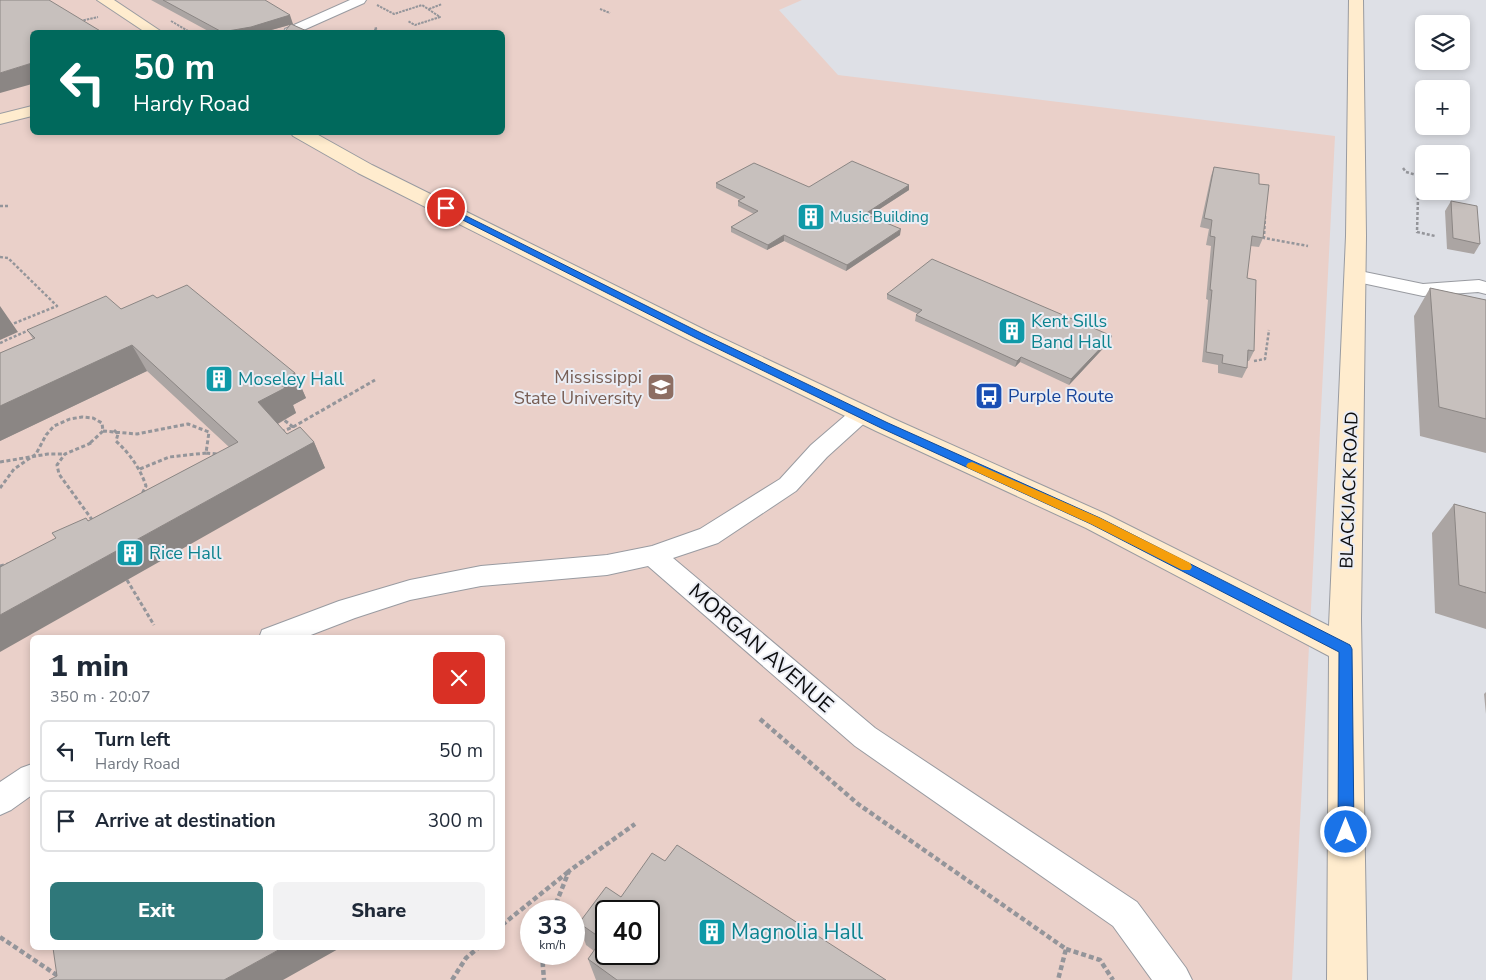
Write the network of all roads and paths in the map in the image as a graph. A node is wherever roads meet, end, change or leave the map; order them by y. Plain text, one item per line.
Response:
1 (104, 0) edge
2 (1356, 0) edge
3 (366, 1) edge
4 (442, 4) dead end
5 (428, 9) junction
6 (600, 9) dead end
7 (121, 10) junction
8 (610, 13) dead end
9 (408, 22) dead end
10 (75, 23) edge
11 (377, 28) dead end
12 (151, 30) edge
13 (295, 30) edge
14 (376, 30) edge
15 (30, 112) edge
16 (0, 119) edge
17 (304, 135) edge
18 (1403, 168) dead end
19 (1415, 175) edge
20 (1418, 200) edge
21 (0, 206) edge
22 (8, 206) dead end
23 (1265, 215) edge
24 (1435, 236) dead end
25 (1308, 246) dead end
26 (0, 257) edge
27 (1355, 276) junction
28 (1486, 288) edge
29 (5, 318) dead end
30 (35, 328) edge
31 (1268, 330) dead end
32 (0, 342) edge
33 (1254, 361) edge
34 (375, 380) dead end
35 (862, 413) junction
36 (284, 420) dead end
37 (293, 427) junction
38 (103, 430) junction
39 (114, 430) junction
40 (274, 438) edge
41 (36, 454) junction
42 (65, 454) junction
43 (206, 454) junction
44 (222, 455) edge
45 (0, 462) edge
46 (140, 469) junction
47 (0, 488) edge
48 (140, 499) edge
49 (98, 526) edge
50 (653, 555) junction
51 (9, 564) edge
52 (0, 566) edge
53 (127, 580) dead end
54 (154, 625) dead end
55 (280, 635) edge
56 (1345, 649) junction
57 (760, 719) dead end
58 (30, 779) edge
59 (0, 800) edge
60 (635, 824) dead end
61 (570, 871) junction
62 (558, 900) edge
63 (505, 923) edge
64 (0, 937) edge
65 (1066, 949) junction
66 (476, 950) edge
67 (543, 965) edge
68 (64, 980) edge
69 (452, 980) edge
70 (544, 980) edge
71 (1058, 980) edge
72 (1113, 980) edge
73 (1174, 980) edge
74 (1347, 980) edge

1 - 7 street
2 - 27 street, BLACKJACK ROAD
3 - 5 path
3 - 13 street
4 - 5 path
5 - 9 path
6 - 8 path
7 - 10 path
7 - 12 street
11 - 14 path
15 - 16 street
17 - 35 street
18 - 19 path
20 - 24 path
21 - 22 path
23 - 25 path
26 - 29 path
27 - 28 street
27 - 56 street, BLACKJACK ROAD
30 - 32 path
31 - 33 path
34 - 37 path
35 - 50 street
35 - 56 street
36 - 37 path
37 - 40 path
38 - 39 path
38 - 41 path
38 - 42 path
39 - 43 path
39 - 46 path
41 - 42 path
41 - 45 path
41 - 47 path
42 - 49 path
43 - 44 path
43 - 46 path
46 - 48 path
50 - 55 street
50 - 73 street, MORGAN AVENUE
51 - 52 path
53 - 54 path
56 - 74 street, BLACKJACK ROAD
57 - 65 path
58 - 59 street
60 - 61 path
61 - 62 path
61 - 63 path
64 - 68 path
65 - 71 path
65 - 72 path
66 - 69 path
67 - 70 path

